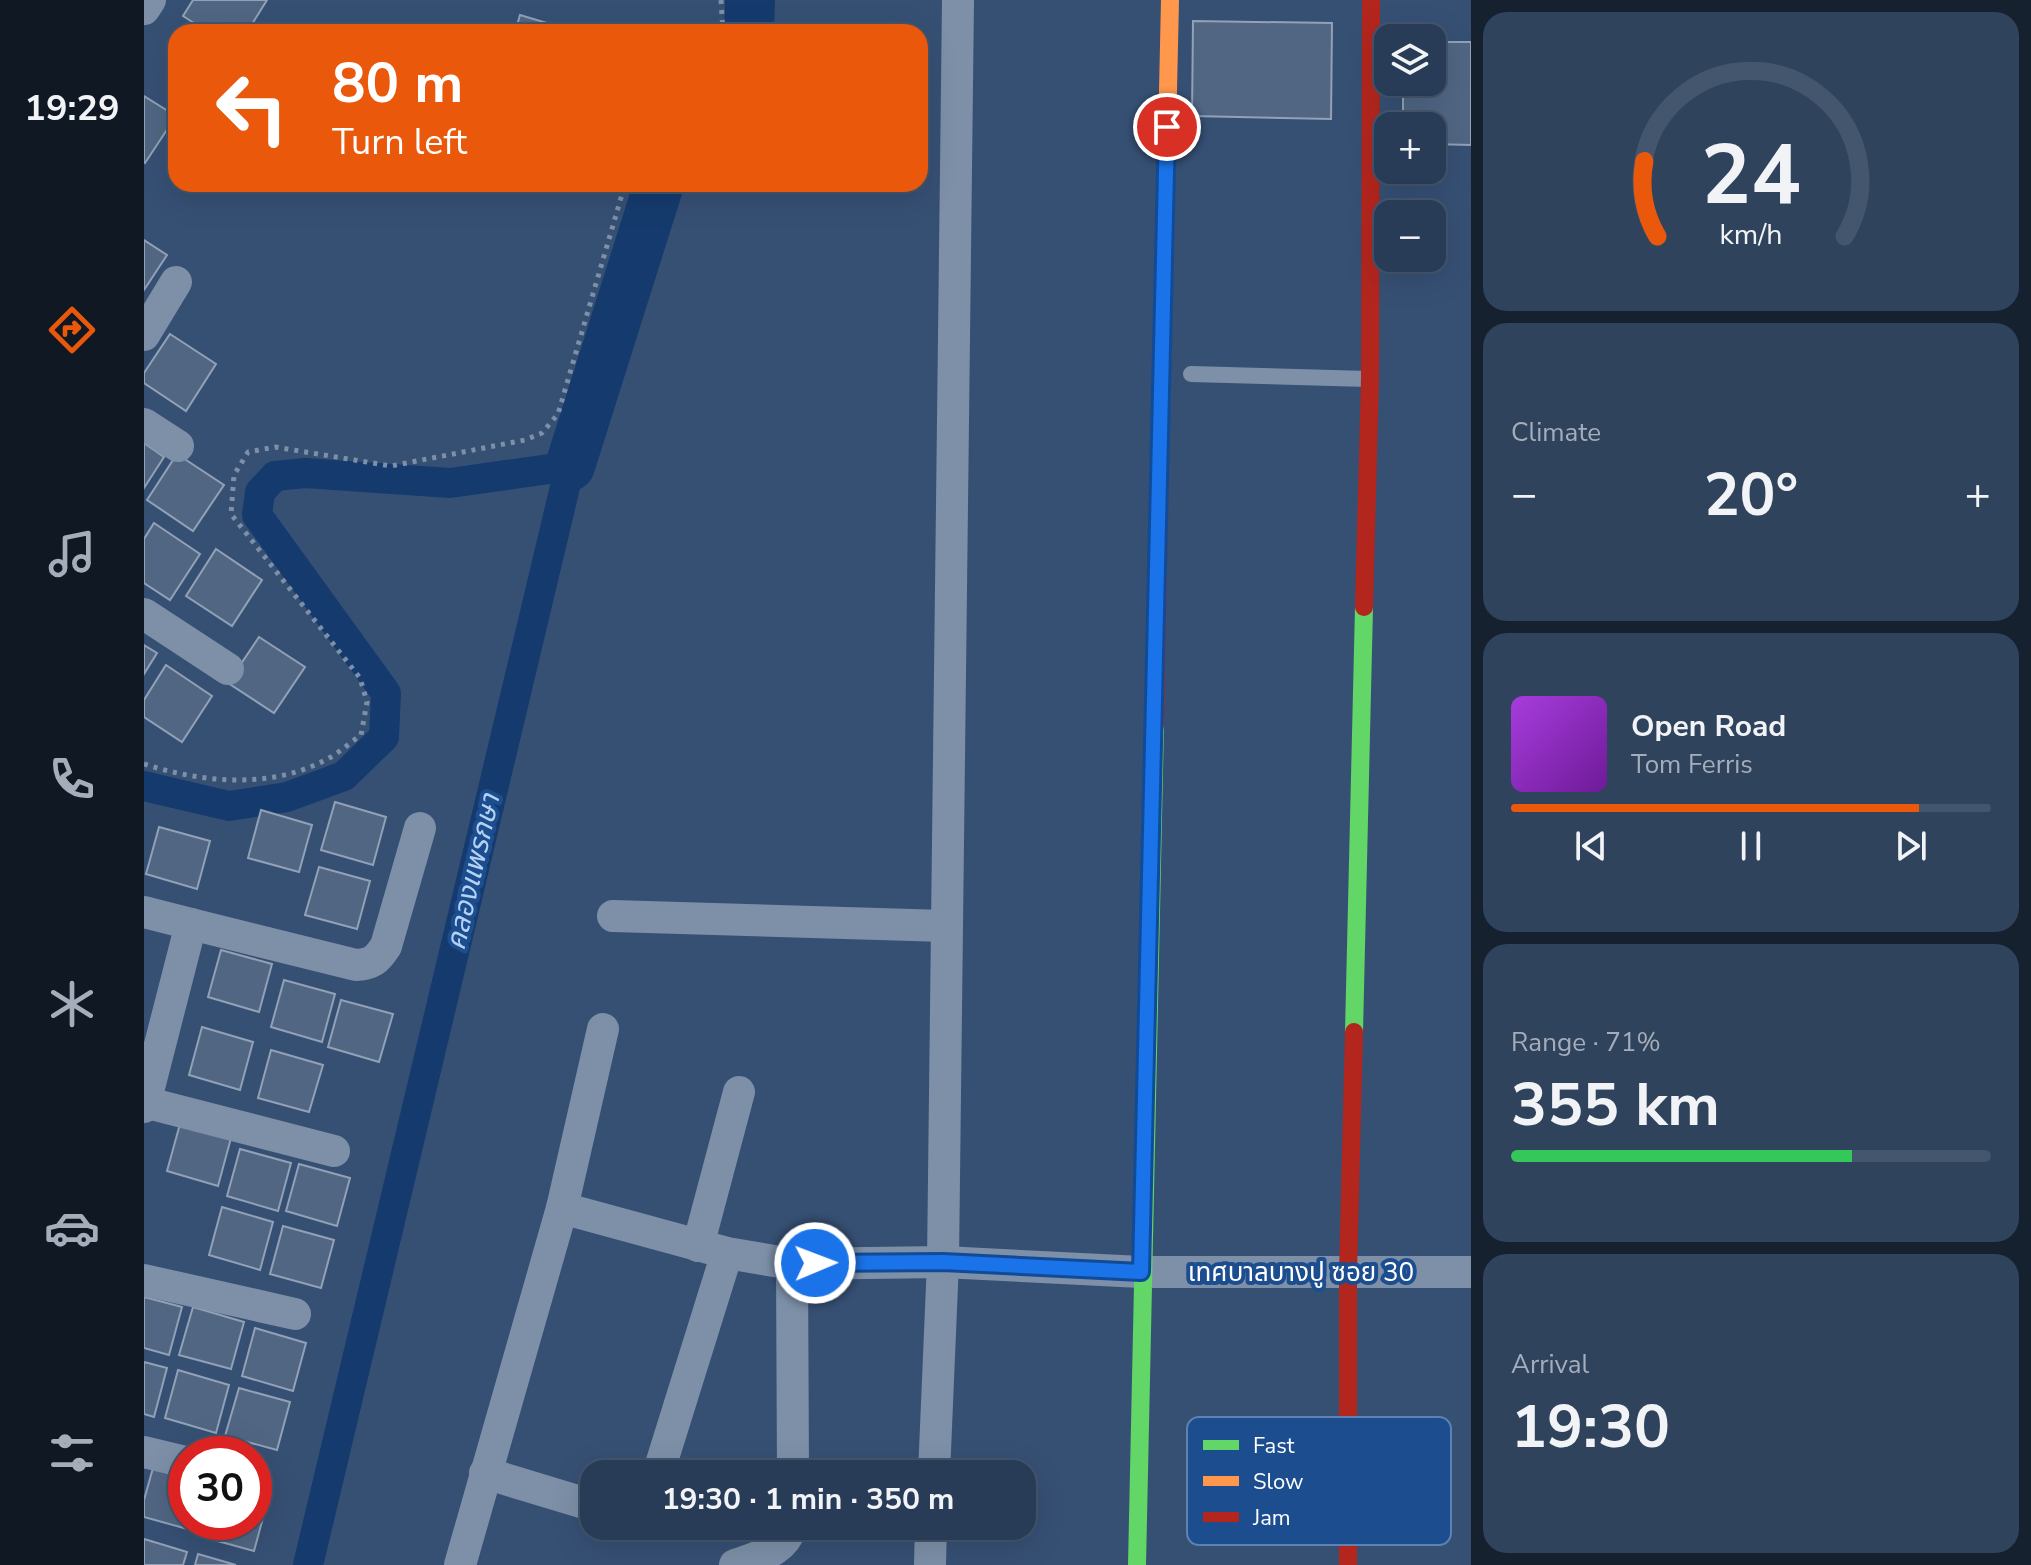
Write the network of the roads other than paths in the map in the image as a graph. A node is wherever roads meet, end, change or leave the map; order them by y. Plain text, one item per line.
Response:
1 (150, 0) edge
2 (958, 0) edge
3 (1170, 0) edge
4 (1371, 0) edge
5 (144, 9) edge
6 (176, 282) dead end
7 (144, 335) edge
8 (1191, 374) dead end
9 (1370, 379) junction
10 (144, 424) edge
11 (178, 446) dead end
12 (144, 614) edge
13 (228, 669) dead end
14 (420, 828) dead end
15 (144, 912) edge
16 (613, 916) dead end
17 (191, 924) junction
18 (945, 926) junction
19 (603, 1029) dead end
20 (739, 1092) dead end
21 (144, 1104) edge
22 (334, 1151) dead end
23 (562, 1208) junction
24 (713, 1249) junction
25 (943, 1262) junction
26 (792, 1264) junction
27 (1141, 1272) junction
28 (1471, 1272) edge
29 (1348, 1274) junction
30 (144, 1280) edge
31 (295, 1314) dead end
32 (1348, 1417) edge
33 (144, 1452) edge
34 (168, 1458) edge
35 (661, 1460) edge
36 (793, 1460) edge
37 (935, 1460) edge
38 (485, 1473) junction
39 (580, 1502) edge
40 (788, 1540) edge
41 (931, 1540) edge
42 (460, 1565) edge
43 (735, 1565) edge
44 (930, 1565) edge
45 (1137, 1565) edge

1 - 5 street
2 - 18 street
3 - 27 street
4 - 9 street
6 - 7 street
8 - 9 lane
9 - 29 street
10 - 11 street
12 - 13 street
14 - 17 street
15 - 17 street
16 - 18 street
17 - 21 street
18 - 25 street
19 - 23 street
20 - 24 street
21 - 22 street
23 - 24 street, เทศบาลบางปู ซอย 30
23 - 38 street
24 - 26 street, เทศบาลบางปู ซอย 30
24 - 35 street
25 - 26 street, เทศบาลบางปู ซอย 30
25 - 27 street, เทศบาลบางปู ซอย 30
25 - 37 street
26 - 36 street
27 - 29 street, เทศบาลบางปู ซอย 30
27 - 45 street
28 - 29 street, เทศบาลบางปู ซอย 30
29 - 32 street
30 - 31 street
33 - 34 street
38 - 39 street
38 - 42 street
40 - 43 street
41 - 44 street

